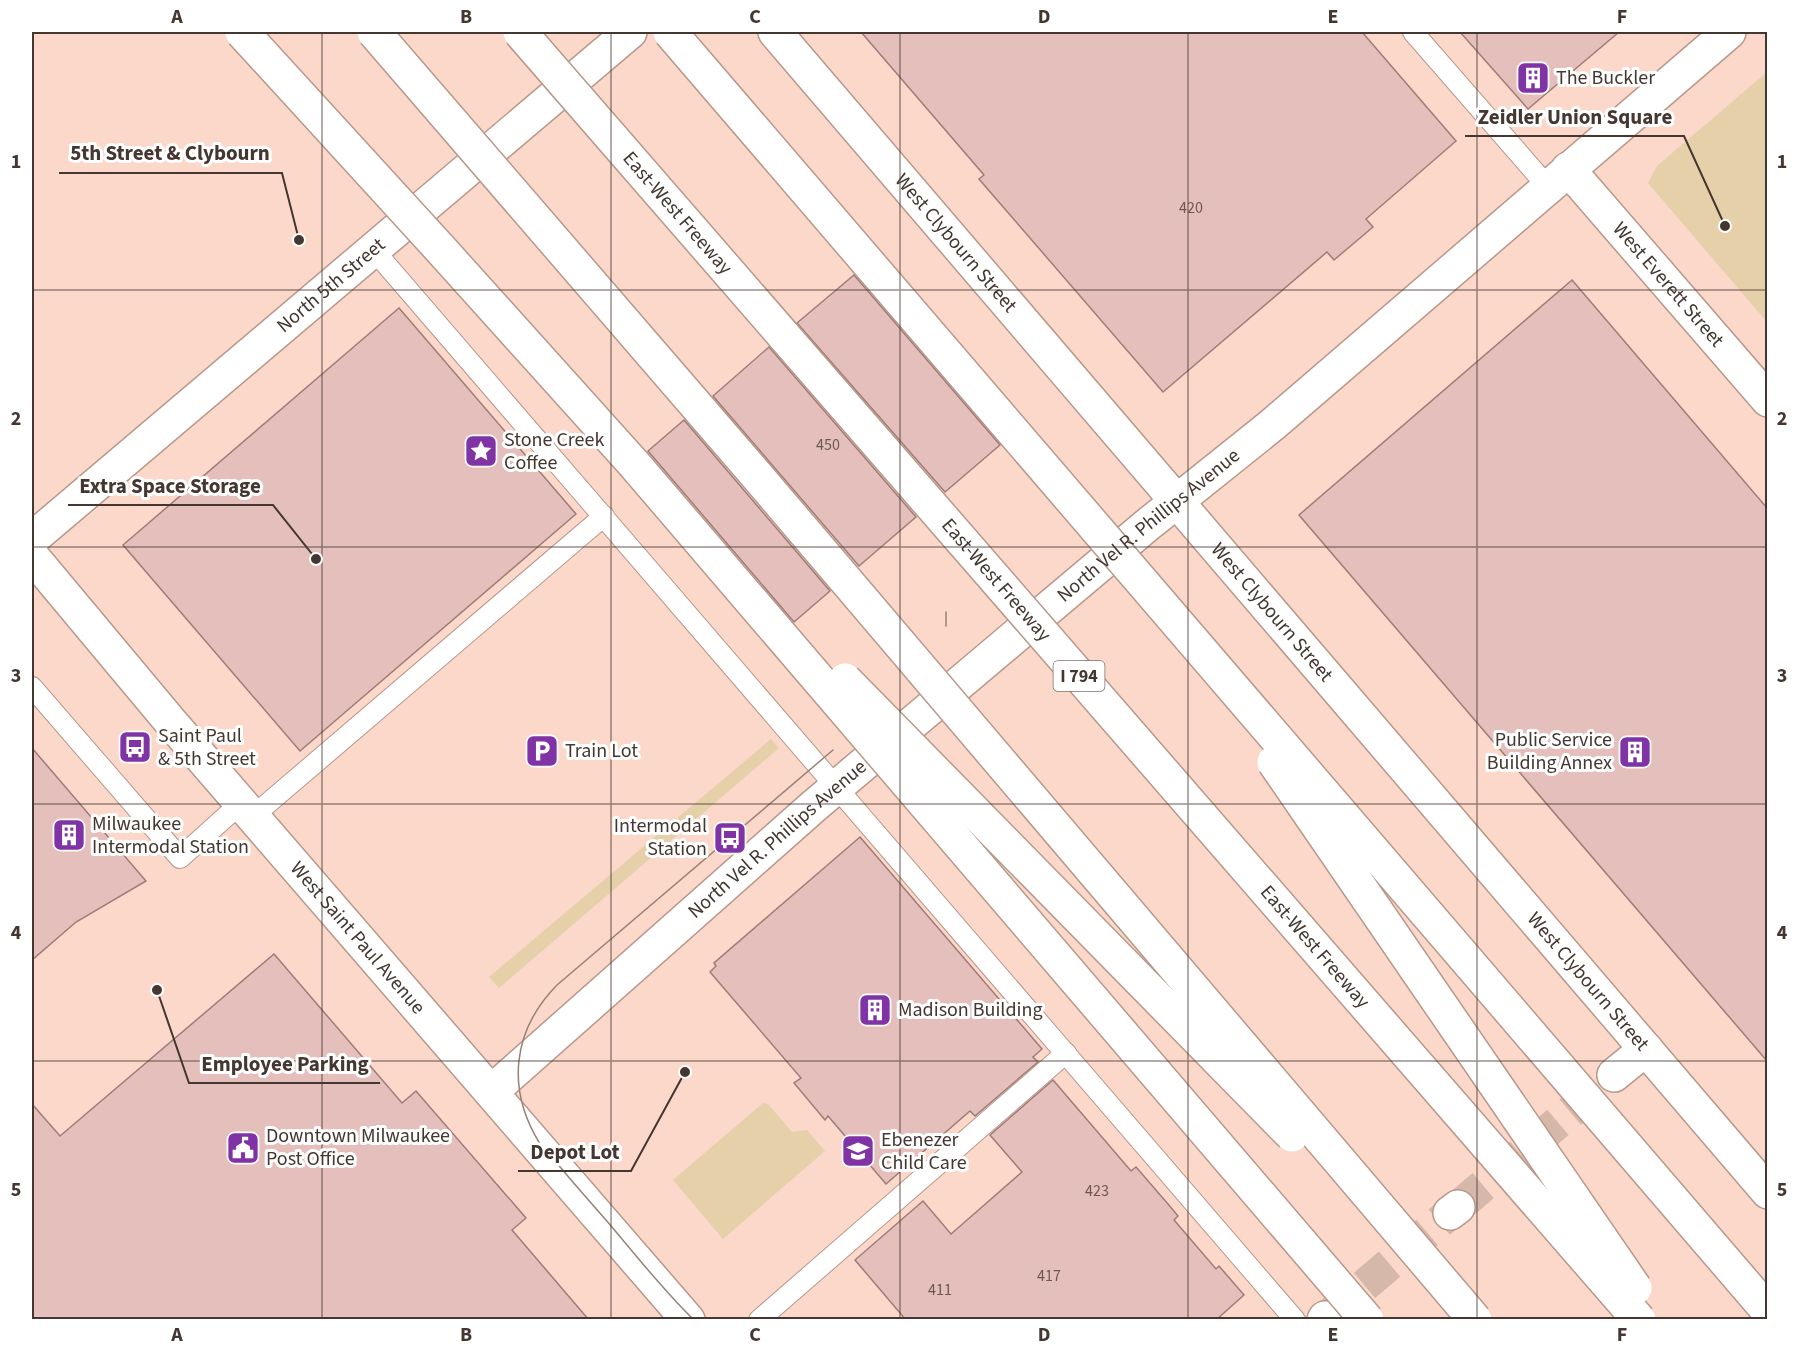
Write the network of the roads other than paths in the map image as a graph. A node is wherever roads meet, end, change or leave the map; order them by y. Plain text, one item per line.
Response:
1 (242, 32) edge
2 (374, 32) edge
3 (520, 32) edge
4 (630, 32) edge
5 (670, 32) edge
6 (775, 32) edge
7 (1413, 32) edge
8 (1729, 32) edge
9 (1558, 178) junction
10 (372, 248) junction
11 (1767, 400) edge
12 (634, 464) junction
13 (1178, 502) junction
14 (603, 516) junction
15 (32, 538) edge
16 (32, 556) edge
17 (1174, 617) junction
18 (32, 687) edge
19 (837, 787) junction
20 (247, 809) junction
21 (1646, 1049) junction
22 (1066, 1053) junction
23 (1614, 1075) tunnel mouth
24 (491, 1092) junction
25 (1767, 1192) edge
26 (1767, 1311) edge
27 (1315, 1319) edge
28 (688, 1320) edge
29 (759, 1320) edge
30 (1367, 1320) edge
31 (1474, 1320) edge
32 (1639, 1320) edge
33 (1657, 1320) edge

1 - 12 main road, bridge
2 - 31 main road, bridge
3 - 32 main road, East-West Freeway / I 794, bridge
4 - 10 main road, North 5th Street
5 - 17 main road, bridge
6 - 13 main road, West Clybourn Street
7 - 9 lane
8 - 9 main road, North Vel R. Phillips Avenue
9 - 11 main road, West Everett Street
9 - 13 main road, North Vel R. Phillips Avenue
10 - 14 lane
10 - 15 main road, North 5th Street
12 - 30 main road, bridge
12 - 31 main road, bridge
13 - 19 main road, North Vel R. Phillips Avenue
13 - 21 main road, West Clybourn Street
14 - 19 lane
14 - 20 lane
16 - 20 main road, West Saint Paul Avenue
17 - 26 main road, bridge
17 - 33 main road, bridge
18 - 20 lane
19 - 22 lane
19 - 24 main road, North Vel R. Phillips Avenue
20 - 24 main road, West Saint Paul Avenue
21 - 23 main road
21 - 25 main road, West Clybourn Street
22 - 27 lane
22 - 29 lane
24 - 28 main road, West Saint Paul Avenue

